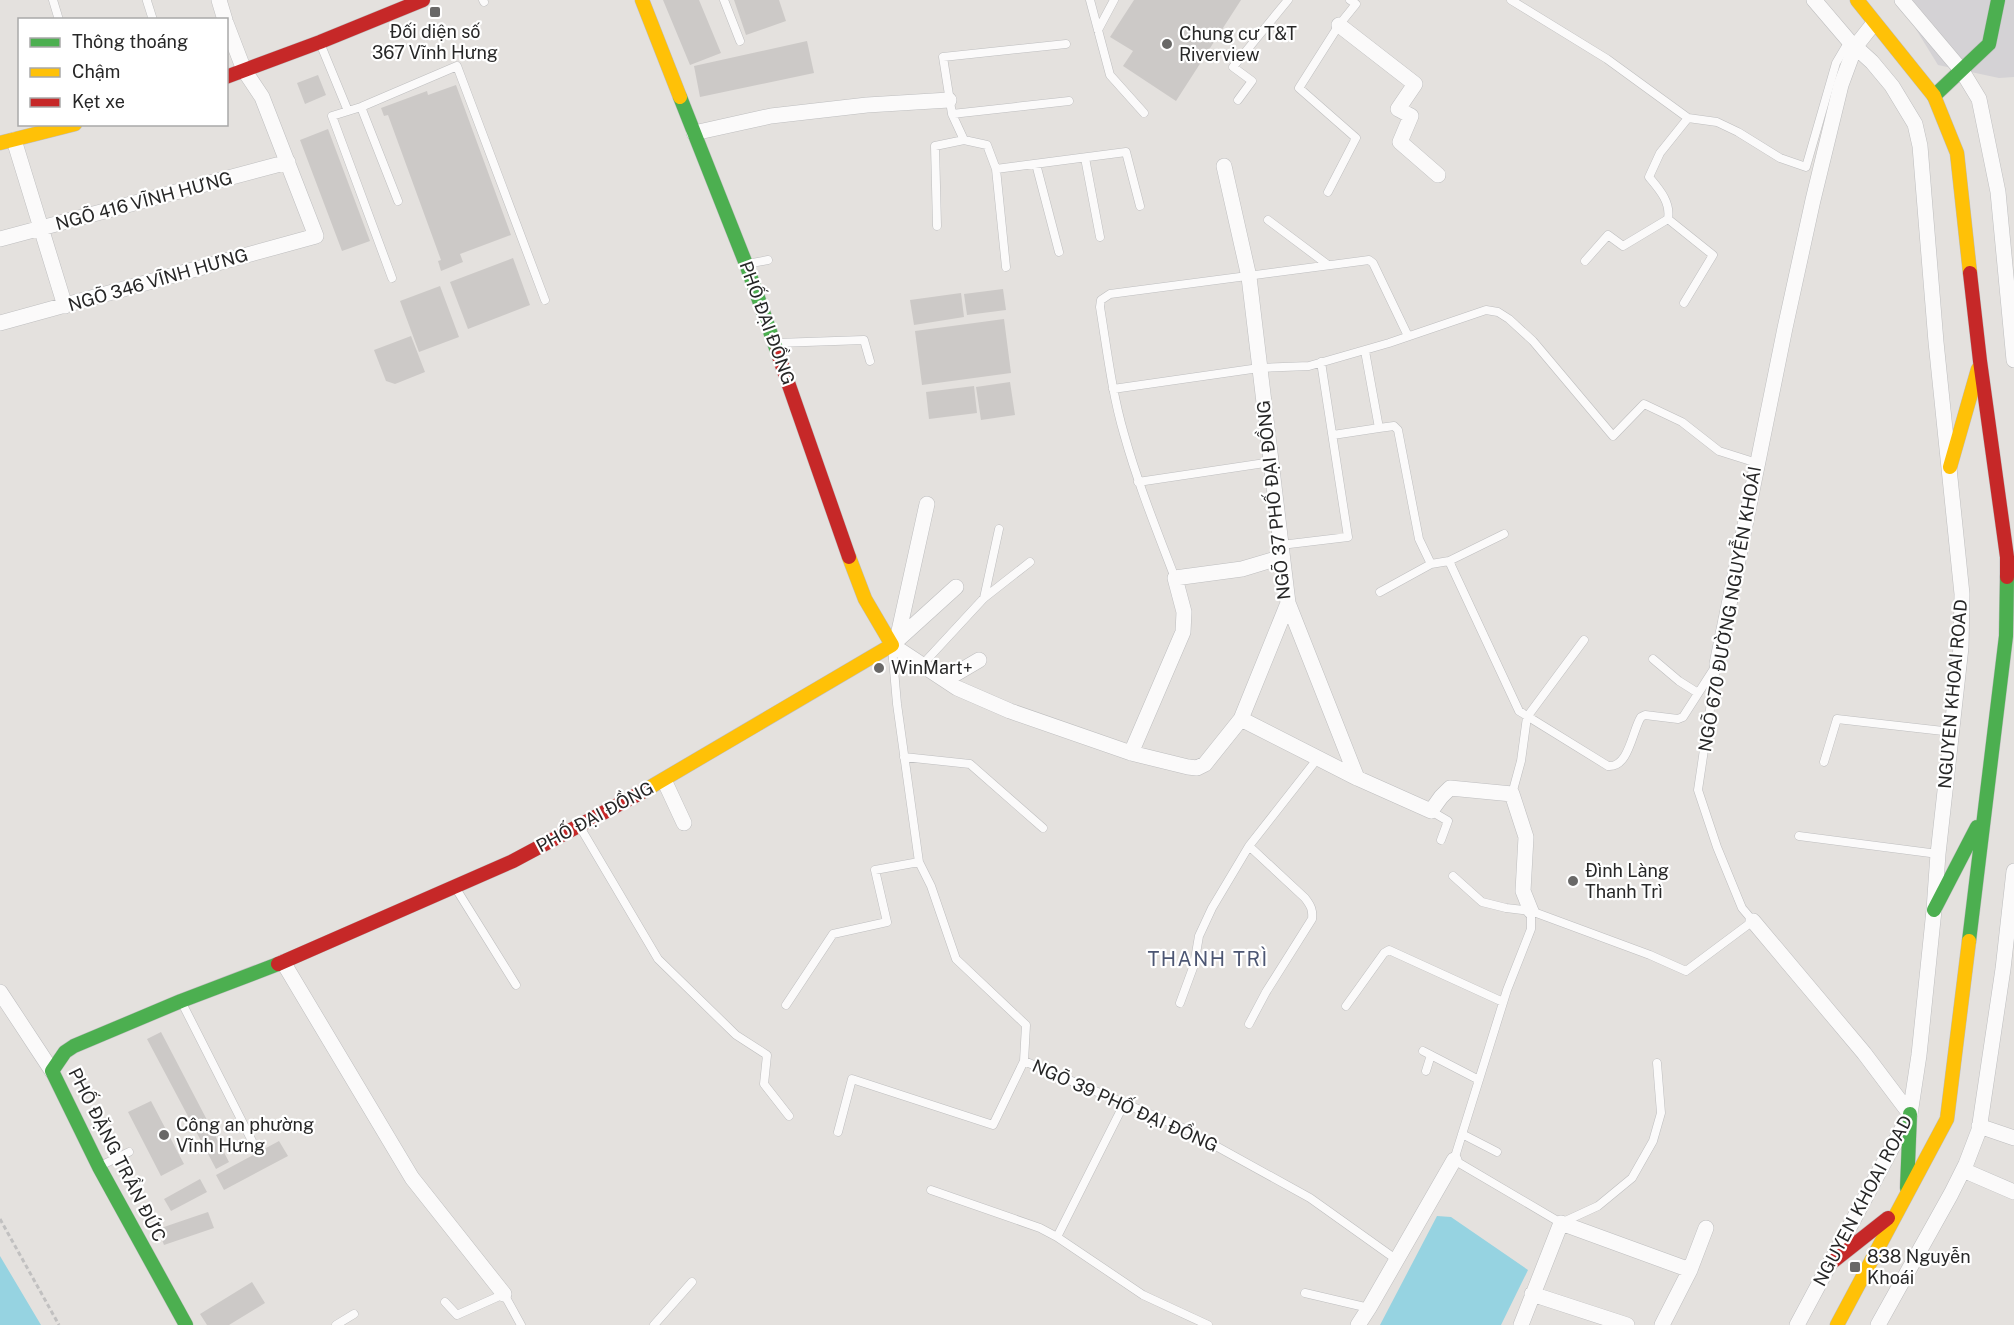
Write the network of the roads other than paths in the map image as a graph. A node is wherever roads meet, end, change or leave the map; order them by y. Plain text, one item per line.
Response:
1 (53, 0) edge
2 (219, 0) edge
3 (423, 0) edge
4 (642, 0) edge
5 (724, 0) edge
6 (1090, 0) edge
7 (1114, 0) edge
8 (1288, 0) edge
9 (1350, 0) edge
10 (1511, 0) edge
11 (1814, 0) edge
12 (1857, 0) edge
13 (1902, 0) edge
14 (1998, 0) edge
15 (147, 1) edge
16 (58, 18) edge
17 (152, 18) edge
18 (225, 18) edge
19 (1874, 23) junction
20 (228, 26) edge
21 (1339, 26) junction
22 (1098, 30) junction
23 (740, 41) dead end
24 (320, 42) junction
25 (1066, 44) dead end
26 (1852, 44) junction
27 (244, 70) junction
28 (1962, 71) junction
29 (228, 76) edge
30 (1934, 96) junction
31 (1069, 100) dead end
32 (1238, 100) dead end
33 (361, 107) junction
34 (951, 107) junction
35 (348, 111) junction
36 (1144, 113) dead end
37 (1688, 118) junction
38 (67, 126) edge
39 (694, 133) junction
40 (964, 140) junction
41 (7, 142) edge
42 (1085, 158) junction
43 (288, 162) junction
44 (1036, 164) junction
45 (1224, 166) dead end
46 (996, 169) junction
47 (1438, 175) dead end
48 (1328, 192) dead end
49 (398, 201) dead end
50 (1140, 206) dead end
51 (1668, 219) junction
52 (1268, 220) dead end
53 (937, 226) dead end
54 (40, 228) junction
55 (1100, 237) dead end
56 (0, 239) edge
57 (1059, 252) dead end
58 (768, 260) dead end
59 (1585, 261) dead end
60 (746, 264) junction
61 (1328, 265) junction
62 (1006, 267) dead end
63 (1249, 277) junction
64 (392, 278) dead end
65 (546, 300) dead end
66 (1684, 303) dead end
67 (65, 306) junction
68 (0, 324) edge
69 (1408, 336) junction
70 (775, 343) junction
71 (1365, 351) junction
72 (1980, 360) junction
73 (2014, 360) edge
74 (870, 361) dead end
75 (1321, 362) junction
76 (1259, 368) junction
77 (1113, 389) junction
78 (1379, 428) junction
79 (1333, 435) junction
80 (1272, 462) junction
81 (1757, 463) junction
82 (1950, 467) junction
83 (1138, 482) junction
84 (927, 504) dead end
85 (999, 529) dead end
86 (1504, 534) dead end
87 (1281, 551) junction
88 (1449, 561) junction
89 (1030, 562) dead end
90 (1431, 564) junction
91 (1175, 578) junction
92 (956, 587) dead end
93 (1380, 592) dead end
94 (984, 598) junction
95 (1288, 603) junction
96 (1584, 640) dead end
97 (895, 643) junction
98 (1653, 659) dead end
99 (980, 660) dead end
100 (1716, 664) junction
101 (922, 665) junction
102 (945, 680) junction
103 (1698, 693) junction
104 (1527, 717) junction
105 (1241, 719) junction
106 (1952, 732) junction
107 (1131, 753) junction
108 (904, 757) junction
109 (1318, 758) junction
110 (1824, 762) dead end
111 (1357, 778) junction
112 (664, 780) junction
113 (1512, 794) junction
114 (1431, 811) junction
115 (1984, 814) junction
116 (684, 823) dead end
117 (580, 825) junction
118 (1043, 828) dead end
119 (1799, 836) dead end
120 (1441, 840) dead end
121 (1249, 846) junction
122 (1938, 854) junction
123 (919, 862) junction
124 (2014, 871) edge
125 (1454, 876) dead end
126 (455, 887) junction
127 (1531, 910) junction
128 (1934, 910) junction
129 (1753, 921) junction
130 (283, 962) junction
131 (516, 985) dead end
132 (0, 992) edge
133 (181, 1001) junction
134 (1503, 1002) junction
135 (1180, 1003) dead end
136 (786, 1005) dead end
137 (1346, 1006) dead end
138 (1249, 1024) dead end
139 (1423, 1051) dead end
140 (1431, 1055) junction
141 (1024, 1061) junction
142 (1657, 1063) dead end
143 (52, 1071) junction
144 (1426, 1071) dead end
145 (1479, 1080) junction
146 (1124, 1104) junction
147 (1910, 1114) junction
148 (789, 1116) dead end
149 (1979, 1126) junction
150 (838, 1132) dead end
151 (1462, 1134) junction
152 (2014, 1138) edge
153 (252, 1141) dead end
154 (129, 1152) dead end
155 (1497, 1152) dead end
156 (1454, 1160) junction
157 (99, 1167) junction
158 (1963, 1170) junction
159 (932, 1190) dead end
160 (2014, 1192) edge
161 (1906, 1193) junction
162 (1895, 1212) junction
163 (1561, 1223) junction
164 (1706, 1228) dead end
165 (1057, 1238) junction
166 (1397, 1260) junction
167 (1831, 1263) junction
168 (1690, 1270) junction
169 (692, 1282) dead end
170 (1305, 1293) dead end
171 (504, 1294) junction
172 (1532, 1294) junction
173 (445, 1302) dead end
174 (1369, 1308) junction
175 (354, 1314) dead end
176 (186, 1325) edge
177 (336, 1325) edge
178 (521, 1325) edge
179 (654, 1325) edge
180 (1208, 1325) edge
181 (1358, 1325) edge
182 (1521, 1325) edge
183 (1627, 1325) edge
184 (1662, 1325) edge
185 (1797, 1325) edge
186 (1837, 1325) edge
187 (1878, 1325) edge

1 - 16 lane
2 - 18 street
3 - 24 main road
4 - 39 main road, PHỐ ĐẠI ĐỒNG
5 - 23 lane
6 - 22 lane
7 - 22 lane
8 - 32 lane
9 - 21 lane
10 - 37 lane
11 - 26 street, NGUYEN KHOAI ROAD
12 - 19 main road
13 - 28 street
14 - 28 main road
15 - 17 lane
19 - 26 street, NGÕ 670 ĐƯỜNG NGUYỄN KHOÁI
19 - 30 main road
20 - 27 street
21 - 47 street
21 - 48 lane
22 - 36 lane
24 - 27 main road
24 - 35 lane
25 - 34 lane
26 - 37 lane
26 - 81 street, NGÕ 670 ĐƯỜNG NGUYỄN KHOÁI
26 - 82 street, NGUYEN KHOAI ROAD
27 - 29 main road
27 - 43 street
28 - 30 main road
28 - 73 street
30 - 72 main road, NGUYEN KHOAI ROAD
31 - 34 lane
33 - 35 lane
33 - 49 lane
33 - 65 lane
34 - 39 street
34 - 40 lane
35 - 64 lane
37 - 51 lane
38 - 41 main road
39 - 60 main road, PHỐ ĐẠI ĐỒNG
40 - 46 lane
40 - 53 lane
41 - 54 street
42 - 44 lane
42 - 50 lane
42 - 55 lane
43 - 54 street, NGÕ 416 VĨNH HƯNG
43 - 67 street, NGÕ 346 VĨNH HƯNG
44 - 46 lane
44 - 57 lane
45 - 63 street, NGÕ 37 PHỐ ĐẠI ĐỒNG
46 - 62 lane
51 - 59 lane
51 - 66 lane
52 - 61 lane
54 - 56 street, NGÕ 416 VĨNH HƯNG
54 - 67 street
58 - 60 lane
60 - 70 main road, PHỐ ĐẠI ĐỒNG
61 - 63 lane
61 - 69 lane
63 - 76 street, NGÕ 37 PHỐ ĐẠI ĐỒNG
63 - 77 lane
67 - 68 street, NGÕ 346 VĨNH HƯNG
69 - 71 lane
69 - 81 lane
70 - 74 lane
70 - 97 main road, PHỐ ĐẠI ĐỒNG
71 - 75 lane
71 - 78 lane
72 - 82 main road
72 - 115 main road, NGUYEN KHOAI ROAD
75 - 76 lane
75 - 79 lane
76 - 77 lane
76 - 80 street, NGÕ 37 PHỐ ĐẠI ĐỒNG
77 - 83 lane
78 - 79 lane
78 - 90 lane
79 - 87 lane
80 - 83 lane
80 - 87 street, NGÕ 37 PHỐ ĐẠI ĐỒNG
81 - 100 street, NGÕ 670 ĐƯỜNG NGUYỄN KHOÁI
82 - 106 street, NGUYEN KHOAI ROAD
83 - 91 lane
84 - 97 street
85 - 94 lane
86 - 88 lane
87 - 91 street
87 - 95 street, NGÕ 37 PHỐ ĐẠI ĐỒNG
88 - 90 lane
88 - 104 lane
89 - 94 lane
90 - 93 lane
91 - 107 street
92 - 97 street
94 - 101 lane
95 - 105 street, NGÕ 37 PHỐ ĐẠI ĐỒNG
95 - 111 street
96 - 104 lane
97 - 101 street, PHỐ ĐẠI ĐỒNG
97 - 108 lane, NGÕ 39 PHỐ ĐẠI ĐỒNG
97 - 112 main road, PHỐ ĐẠI ĐỒNG
98 - 103 lane
99 - 102 street
100 - 103 lane
100 - 129 lane, NGÕ 670 ĐƯỜNG NGUYỄN KHOÁI
101 - 102 street, NGÕ 37 PHỐ ĐẠI ĐỒNG
102 - 107 street, NGÕ 37 PHỐ ĐẠI ĐỒNG
103 - 104 lane
104 - 113 lane
105 - 107 street, NGÕ 37 PHỐ ĐẠI ĐỒNG
105 - 109 street
106 - 110 lane
106 - 122 street, NGUYEN KHOAI ROAD
108 - 118 lane
108 - 123 lane, NGÕ 39 PHỐ ĐẠI ĐỒNG
109 - 111 street
109 - 121 lane
111 - 114 street
112 - 116 street
112 - 117 main road, PHỐ ĐẠI ĐỒNG
113 - 114 street
113 - 127 street
114 - 120 lane
115 - 128 main road
115 - 161 main road, NGUYEN KHOAI ROAD
117 - 126 main road, PHỐ ĐẠI ĐỒNG
117 - 148 lane
119 - 122 lane
121 - 135 lane
121 - 138 lane
122 - 128 street, NGUYEN KHOAI ROAD
123 - 136 lane
123 - 141 lane, NGÕ 39 PHỐ ĐẠI ĐỒNG
124 - 149 street
125 - 127 lane
126 - 130 main road, PHỐ ĐẠI ĐỒNG
126 - 131 lane
127 - 129 lane
127 - 134 lane
128 - 147 street, NGUYEN KHOAI ROAD
129 - 147 street, NGÕ 670 ĐƯỜNG NGUYỄN KHOÁI
130 - 133 main road, PHỐ ĐẶNG TRẦN ĐỨC
130 - 171 street
132 - 143 street
133 - 143 main road, PHỐ ĐẶNG TRẦN ĐỨC
133 - 153 lane
134 - 137 lane
134 - 145 lane
139 - 140 lane
140 - 144 lane
140 - 145 lane
141 - 146 lane, NGÕ 39 PHỐ ĐẠI ĐỒNG
141 - 150 lane
142 - 163 lane
143 - 157 main road, PHỐ ĐẶNG TRẦN ĐỨC
145 - 151 lane
146 - 165 lane
146 - 166 lane, NGÕ 39 PHỐ ĐẠI ĐỒNG
147 - 161 main road
147 - 167 street, NGUYEN KHOAI ROAD
149 - 152 street
149 - 158 street
151 - 155 lane
151 - 156 lane
154 - 157 lane
156 - 163 lane
156 - 166 street
157 - 176 main road, PHỐ ĐẶNG TRẦN ĐỨC
158 - 160 street
158 - 187 street
159 - 165 lane
161 - 162 main road, NGUYEN KHOAI ROAD
162 - 167 main road
162 - 186 main road, NGUYEN KHOAI ROAD
163 - 168 street
163 - 172 street
164 - 168 street
165 - 180 lane
166 - 174 street
167 - 185 street, NGUYEN KHOAI ROAD
168 - 184 street
169 - 179 lane
170 - 174 lane
171 - 173 lane
171 - 178 lane
172 - 182 street
172 - 183 street
174 - 181 street
175 - 177 lane

